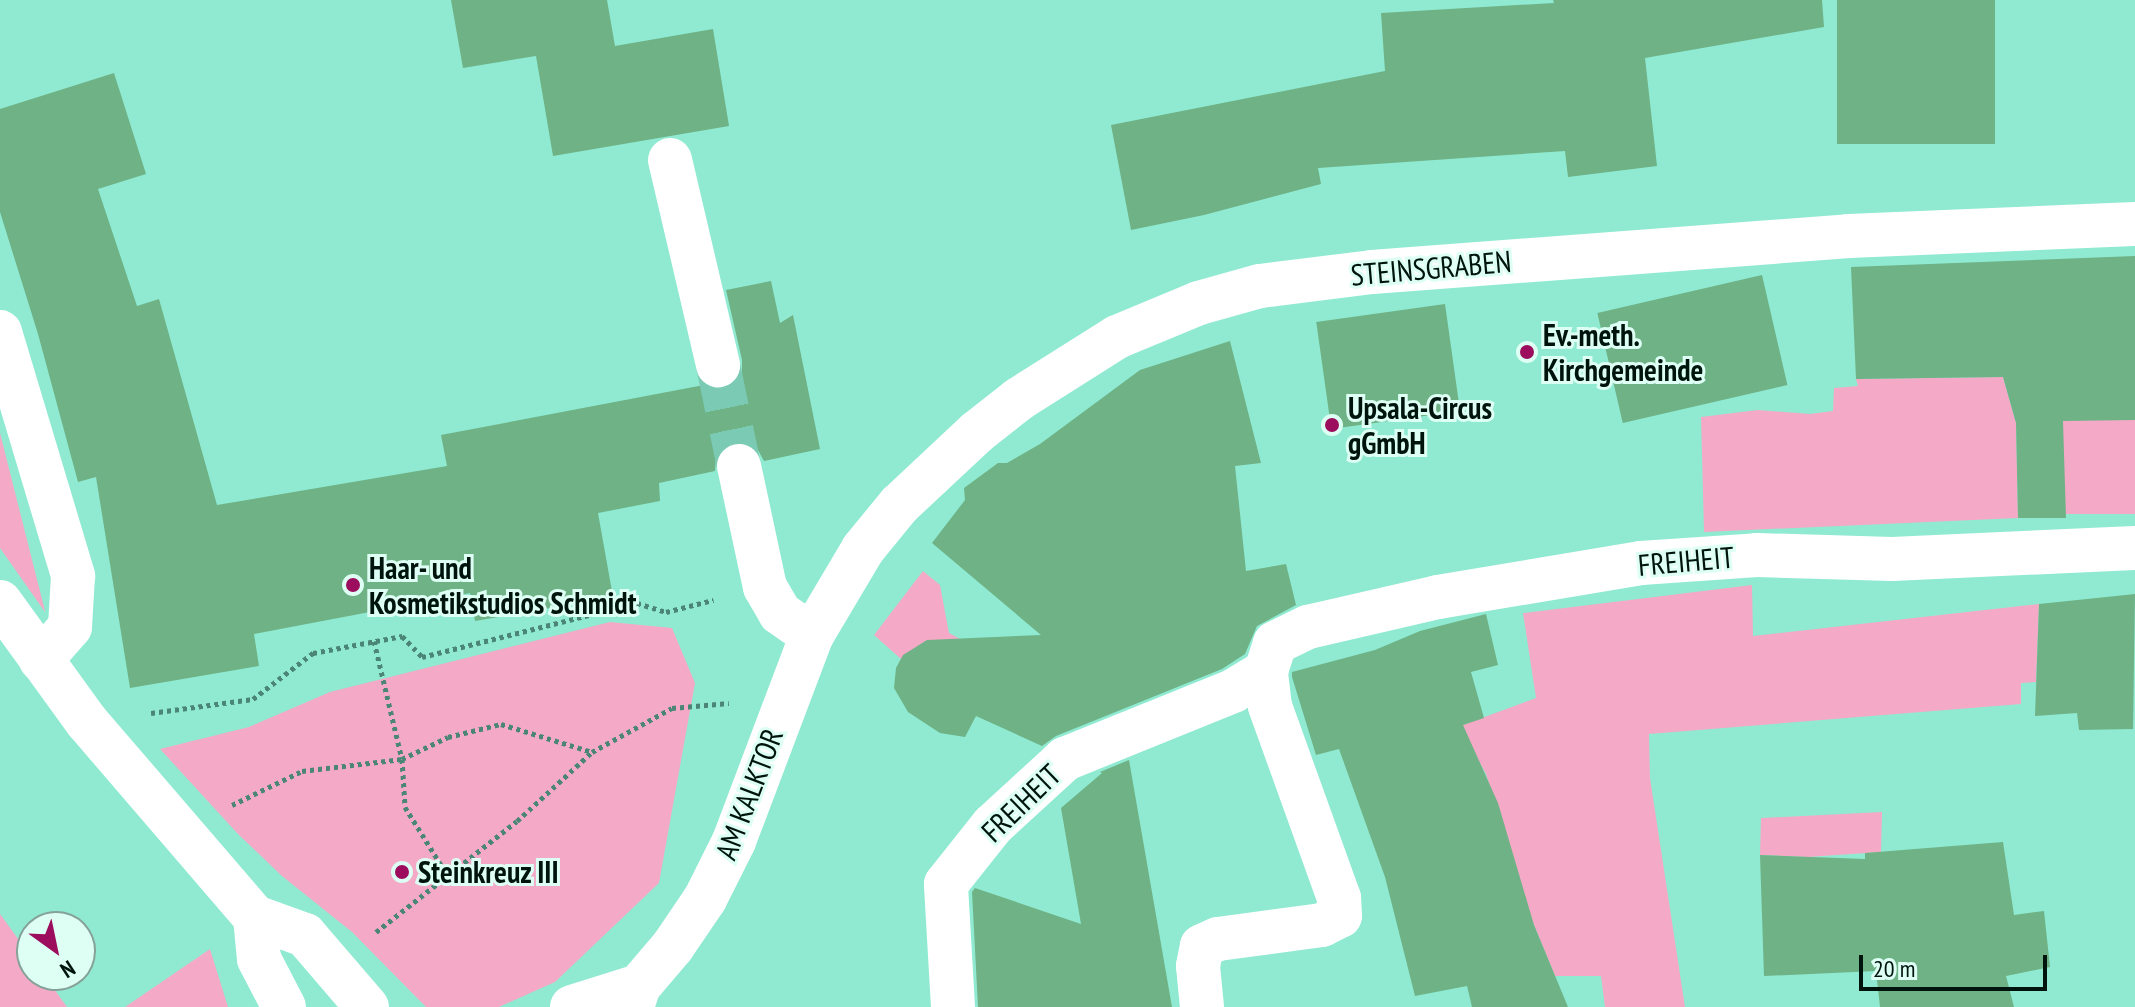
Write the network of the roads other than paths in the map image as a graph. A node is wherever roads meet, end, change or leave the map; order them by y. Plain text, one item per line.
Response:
1 (670, 160) dead end
2 (2135, 224) edge
3 (0, 332) edge
4 (718, 365) tunnel mouth
5 (739, 466) tunnel mouth
6 (2135, 548) edge
7 (836, 590) joint
8 (0, 602) edge
9 (812, 635) junction
10 (41, 660) junction
11 (1266, 671) junction
12 (255, 917) junction
13 (636, 996) edge
14 (284, 1007) edge
15 (367, 1007) edge
16 (572, 1007) edge
17 (953, 1007) edge
18 (1202, 1007) edge

1 - 4 street
2 - 7 street, STEINSGRABEN
3 - 10 street
5 - 9 street
6 - 11 street, FREIHEIT
7 - 9 street, AM KALKTOR
8 - 10 street
9 - 13 street, AM KALKTOR
10 - 12 street
11 - 17 street, FREIHEIT
11 - 18 street
12 - 14 street
12 - 15 street
13 - 16 street, AM KALKTOR

